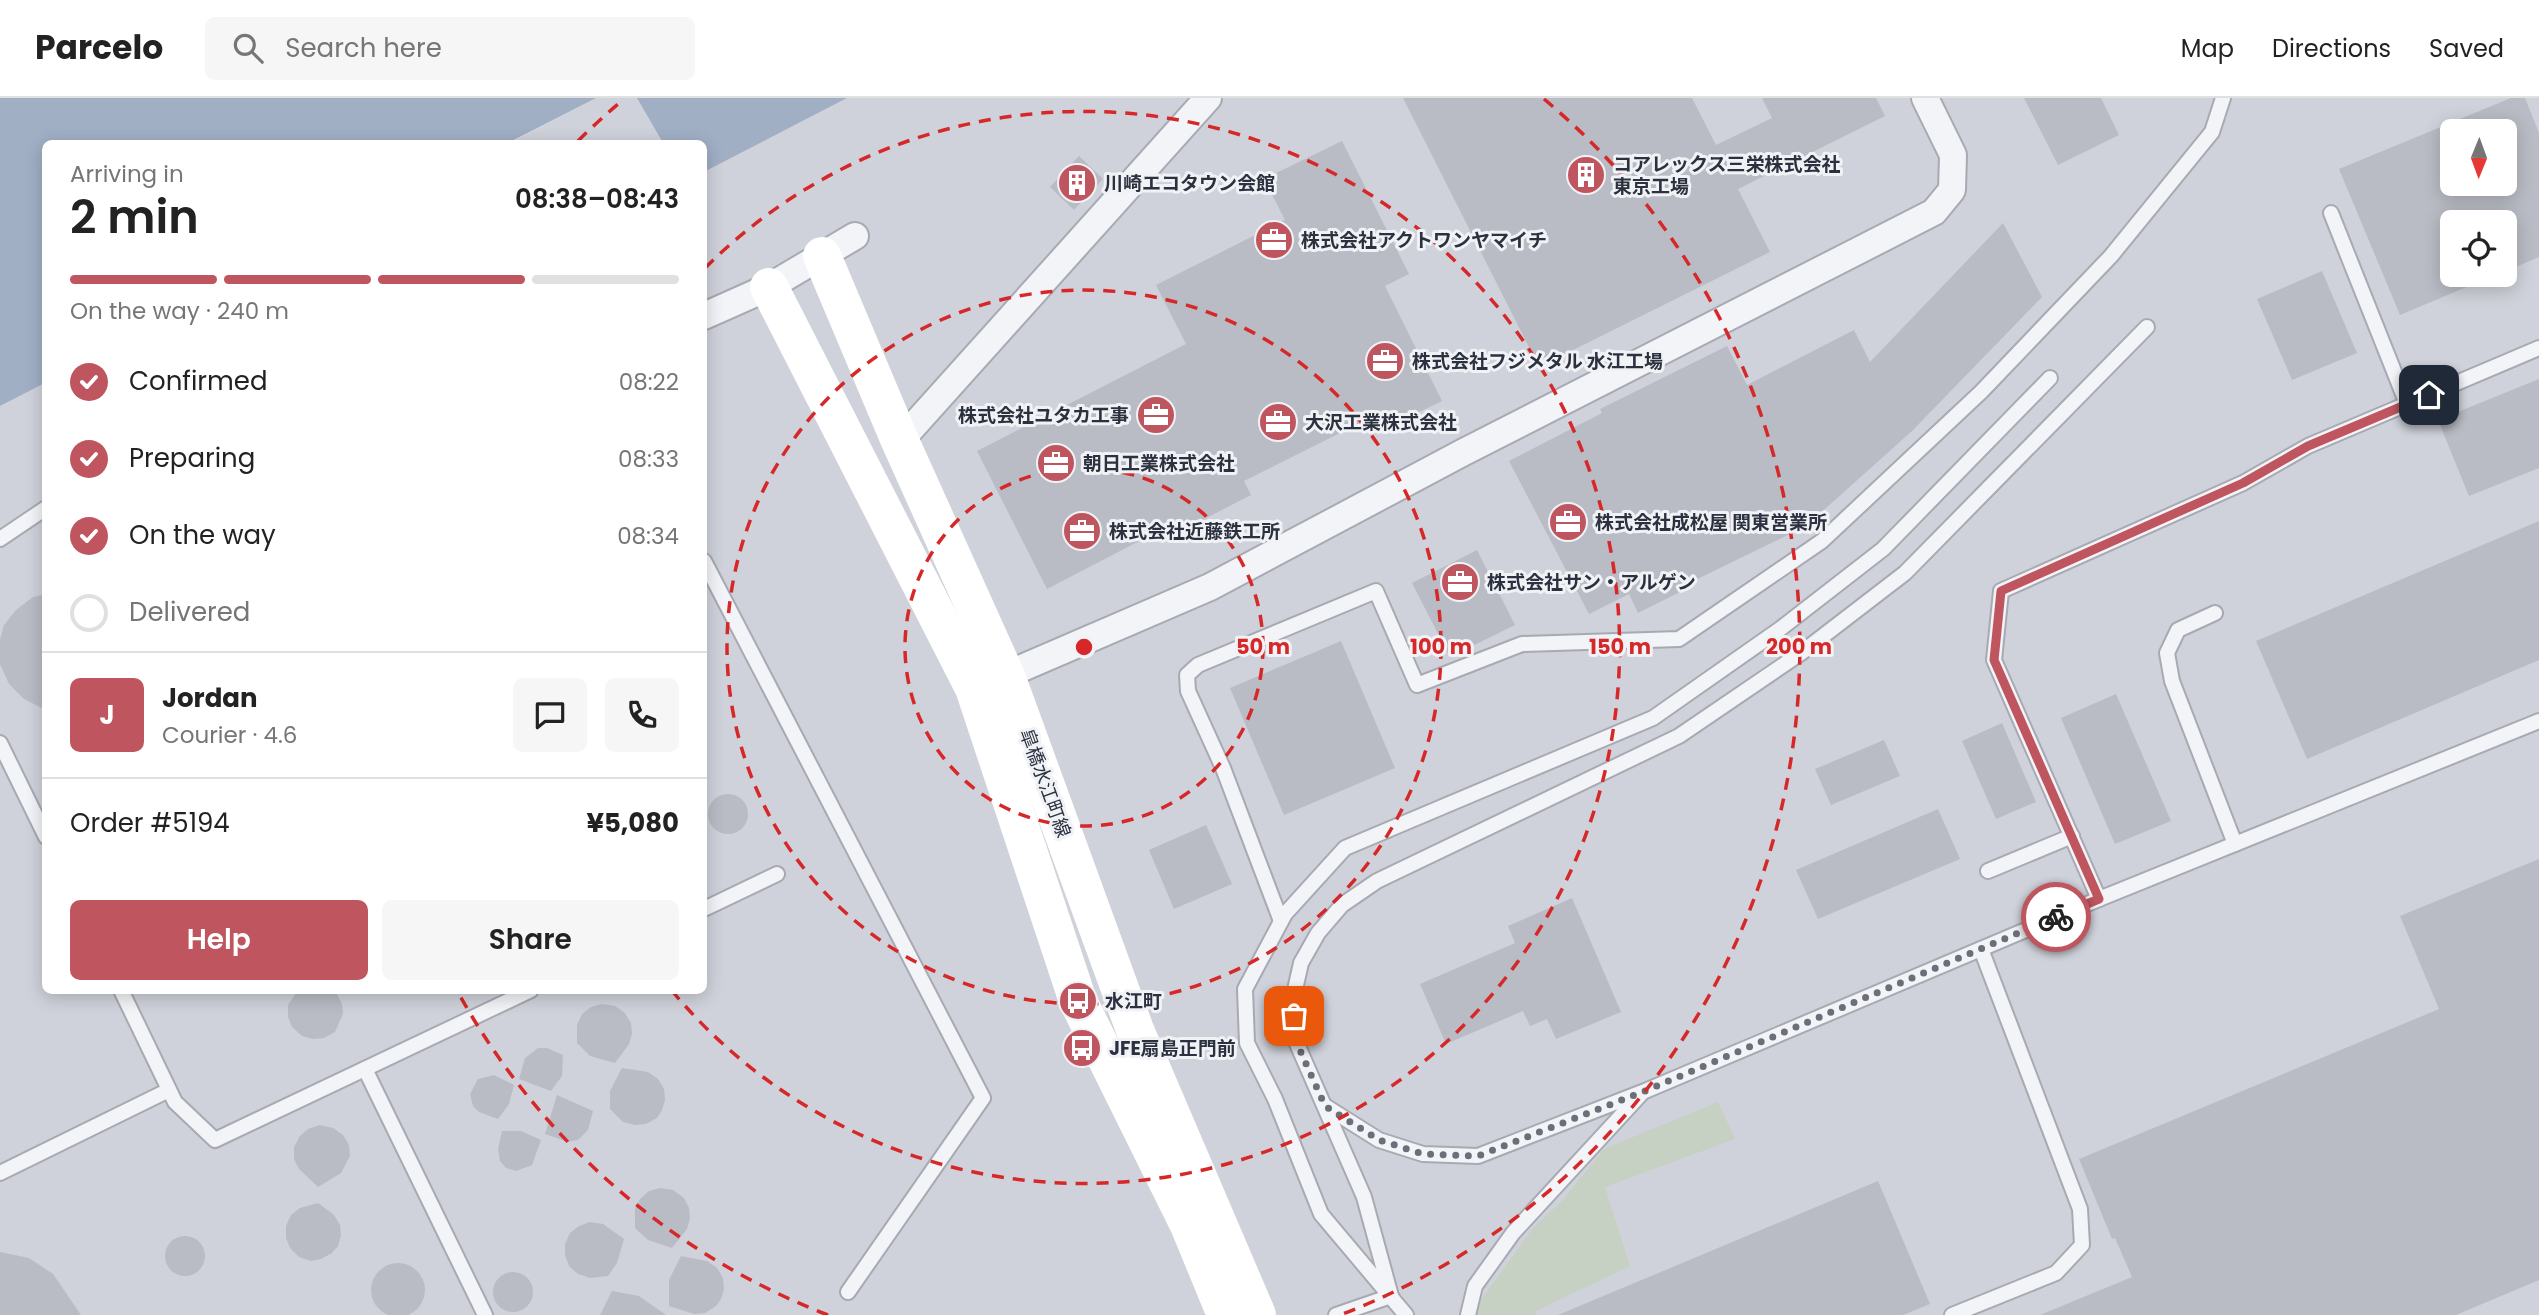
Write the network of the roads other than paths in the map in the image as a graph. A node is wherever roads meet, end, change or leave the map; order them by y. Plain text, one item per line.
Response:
1 (1208, 98) edge
2 (1925, 98) edge
3 (2223, 98) edge
4 (2331, 214) dead end
5 (855, 236) dead end
6 (822, 257) junction
7 (768, 287) junction
8 (707, 315) edge
9 (2147, 327) dead end
10 (2539, 348) edge
11 (2050, 378) dead end
12 (2407, 404) junction
13 (900, 441) junction
14 (42, 511) edge
15 (0, 539) edge
16 (707, 567) edge
17 (2215, 613) dead end
18 (990, 682) junction
19 (2539, 721) edge
20 (0, 743) edge
21 (42, 829) edge
22 (2071, 836) junction
23 (2235, 844) junction
24 (1988, 871) dead end
25 (777, 874) dead end
26 (2099, 899) junction
27 (707, 908) edge
28 (1281, 921) junction
29 (1981, 949) junction
30 (123, 994) edge
31 (523, 994) edge
32 (365, 1069) junction
33 (169, 1090) junction
34 (1645, 1091) junction
35 (1325, 1106) junction
36 (0, 1173) edge
37 (848, 1292) dead end
38 (1391, 1296) junction
39 (485, 1315) edge
40 (1226, 1315) edge
41 (1256, 1315) edge
42 (1336, 1315) edge
43 (1406, 1315) edge
44 (1468, 1315) edge
45 (1952, 1315) edge

1 - 13 street
2 - 18 street
3 - 28 lane
4 - 12 lane
5 - 6 street
6 - 7 street
6 - 13 street, 皐橋水江町線
7 - 8 street
7 - 18 street, 皐橋水江町線
9 - 35 lane
10 - 12 lane
11 - 28 lane
12 - 22 lane
13 - 18 street, 皐橋水江町線
14 - 15 lane
16 - 37 lane
17 - 23 lane
18 - 40 street, 皐橋水江町線
18 - 41 street, 皐橋水江町線
19 - 23 lane
20 - 21 lane
22 - 24 lane
22 - 26 lane
23 - 26 lane
25 - 27 lane
26 - 29 lane
28 - 38 lane
29 - 34 lane
29 - 45 lane
30 - 33 lane
31 - 32 lane
32 - 33 lane
32 - 39 lane
33 - 36 lane
34 - 35 lane
34 - 44 lane
35 - 38 lane
38 - 42 lane
38 - 43 lane

